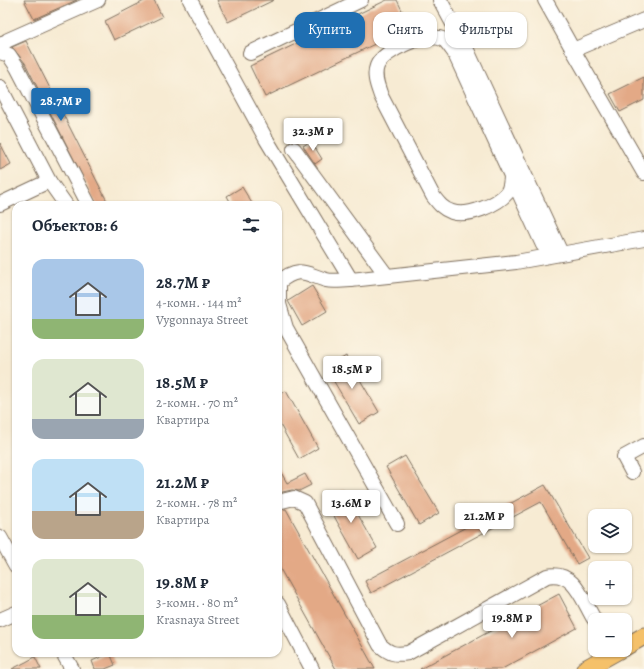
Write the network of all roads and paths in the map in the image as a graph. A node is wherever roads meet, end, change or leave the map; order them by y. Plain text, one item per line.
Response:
1 (98, 0) edge
2 (190, 0) edge
3 (361, 0) edge
4 (440, 0) edge
5 (545, 0) edge
6 (644, 20) edge
7 (0, 46) edge
8 (573, 50) junction
9 (0, 52) edge
10 (250, 53) dead end
11 (0, 87) edge
12 (294, 150) dead end
13 (644, 173) edge
14 (511, 174) junction
15 (50, 181) junction
16 (81, 190) junction
17 (63, 201) edge
18 (65, 201) edge
19 (86, 201) edge
20 (0, 204) edge
21 (644, 239) edge
22 (561, 253) junction
23 (387, 276) junction
24 (282, 280) edge
25 (351, 280) junction
26 (282, 316) edge
27 (644, 446) edge
28 (632, 472) dead end
29 (282, 501) edge
30 (397, 524) dead end
31 (0, 537) edge
32 (12, 559) edge
33 (282, 612) edge
34 (591, 613) edge
35 (12, 615) edge
36 (0, 620) edge
37 (644, 636) edge
38 (632, 643) edge
39 (65, 657) edge
40 (606, 657) edge
41 (72, 669) edge
42 (312, 669) edge
43 (585, 669) edge

1 - 7 street
2 - 25 street
3 - 10 street
4 - 22 street
5 - 8 street
6 - 8 street
8 - 13 street
9 - 16 street
11 - 15 street
12 - 23 street
14 - 14 street
14 - 22 street
15 - 17 street
15 - 20 street
16 - 18 street
16 - 19 street
21 - 22 street
22 - 23 street
23 - 25 street
24 - 25 street
26 - 30 street
27 - 28 street
29 - 34 street
31 - 32 street
33 - 42 street
35 - 36 street
37 - 38 main road
39 - 41 street
40 - 43 main road

